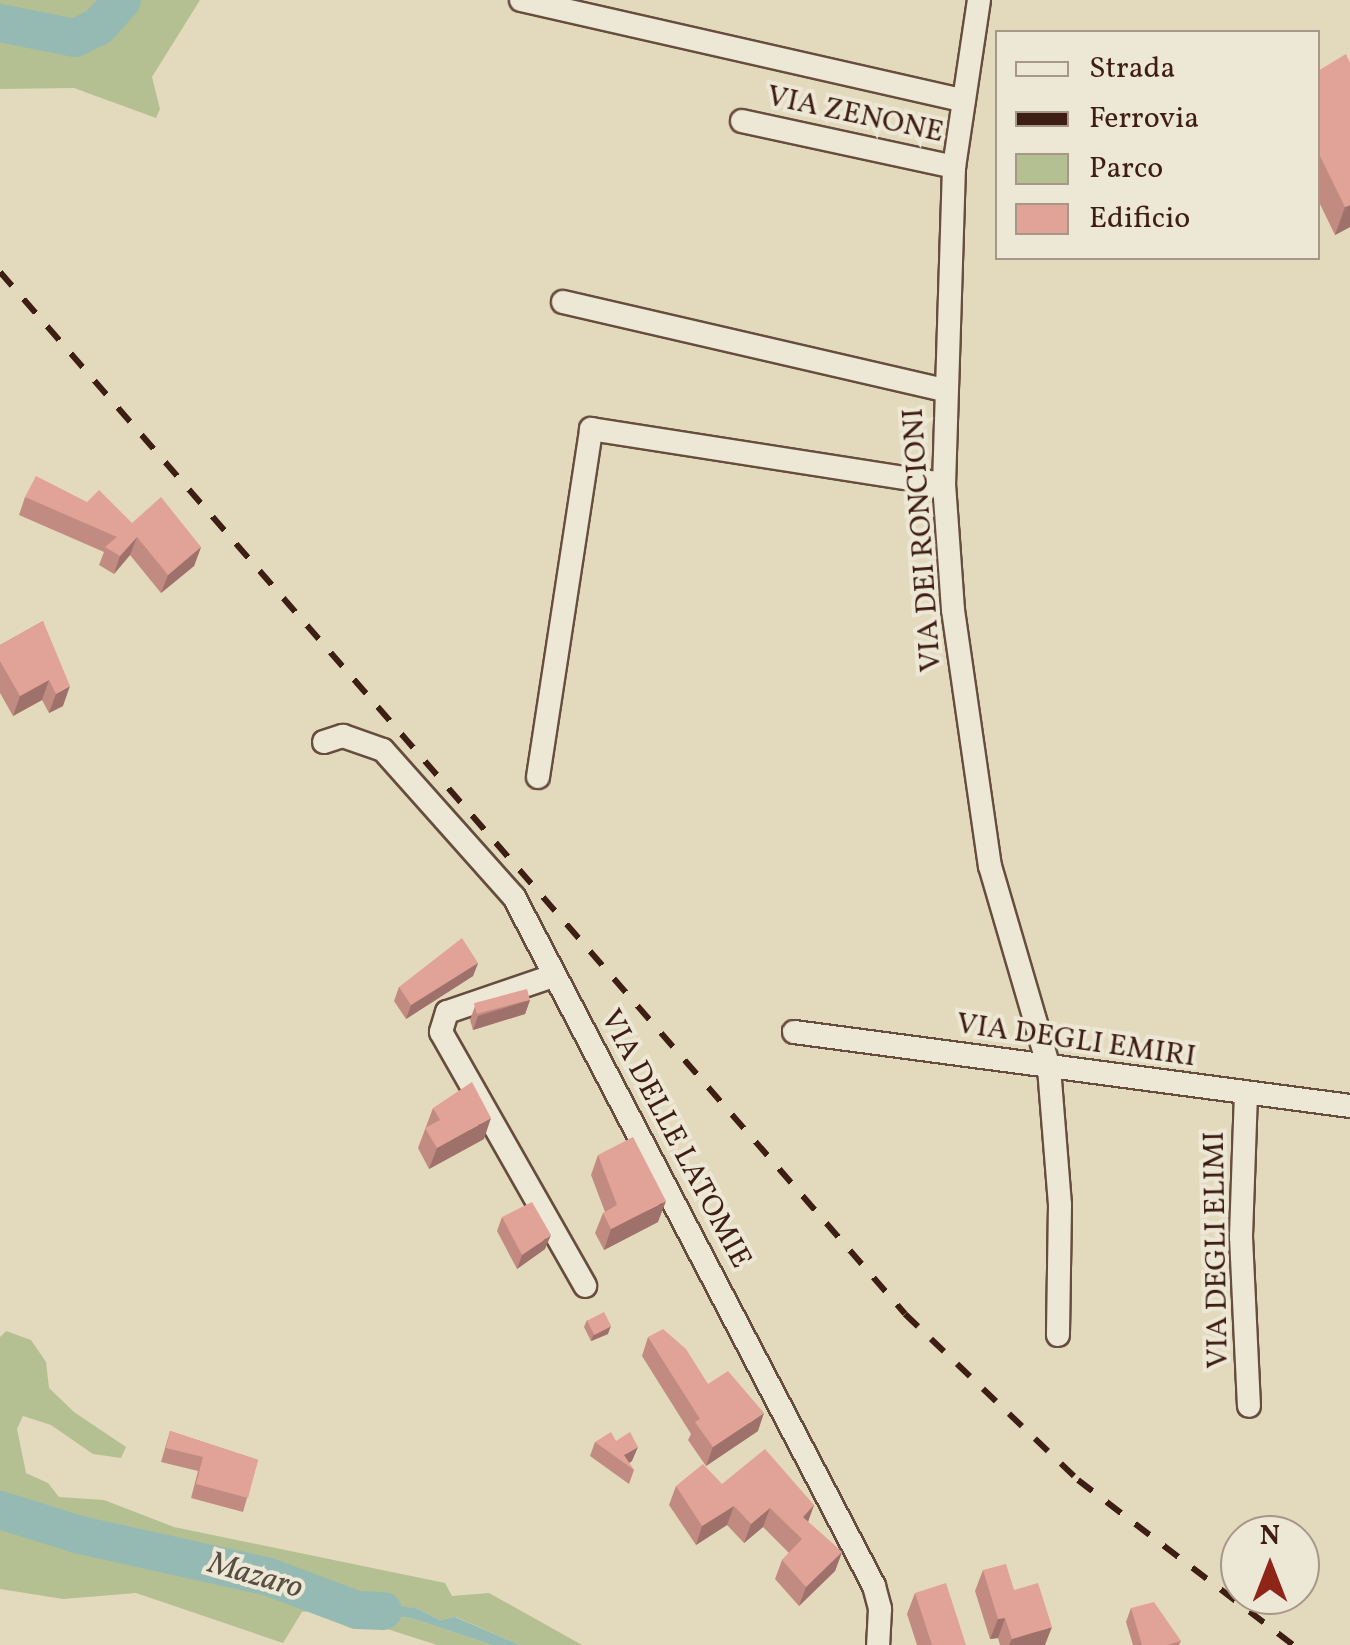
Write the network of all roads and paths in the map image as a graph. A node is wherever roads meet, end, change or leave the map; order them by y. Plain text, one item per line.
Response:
1 (521, 0) edge
2 (980, 0) edge
3 (964, 100) junction
4 (742, 121) dead end
5 (954, 168) junction
6 (563, 302) dead end
7 (943, 390) junction
8 (944, 484) junction
9 (324, 742) dead end
10 (538, 776) dead end
11 (554, 976) junction
12 (794, 1032) dead end
13 (1049, 1068) junction
14 (1246, 1094) junction
15 (1350, 1106) edge
16 (584, 1286) dead end
17 (1058, 1335) dead end
18 (1250, 1406) dead end
19 (878, 1645) edge

1 - 3 street
2 - 3 street, VIA DEI RONCIONI
3 - 5 street, VIA DEI RONCIONI
4 - 5 street, VIA ZENONE
5 - 7 street, VIA DEI RONCIONI
6 - 7 street
7 - 8 street, VIA DEI RONCIONI
8 - 10 street
8 - 13 street, VIA DEI RONCIONI
9 - 11 street, VIA DELLE LATOMIE
11 - 16 street
11 - 19 street, VIA DELLE LATOMIE
12 - 13 street, VIA DEGLI EMIRI
13 - 14 street, VIA DEGLI EMIRI
13 - 17 street, VIA DEI RONCIONI
14 - 15 street, VIA DEGLI EMIRI
14 - 18 street, VIA DEGLI ELIMI

